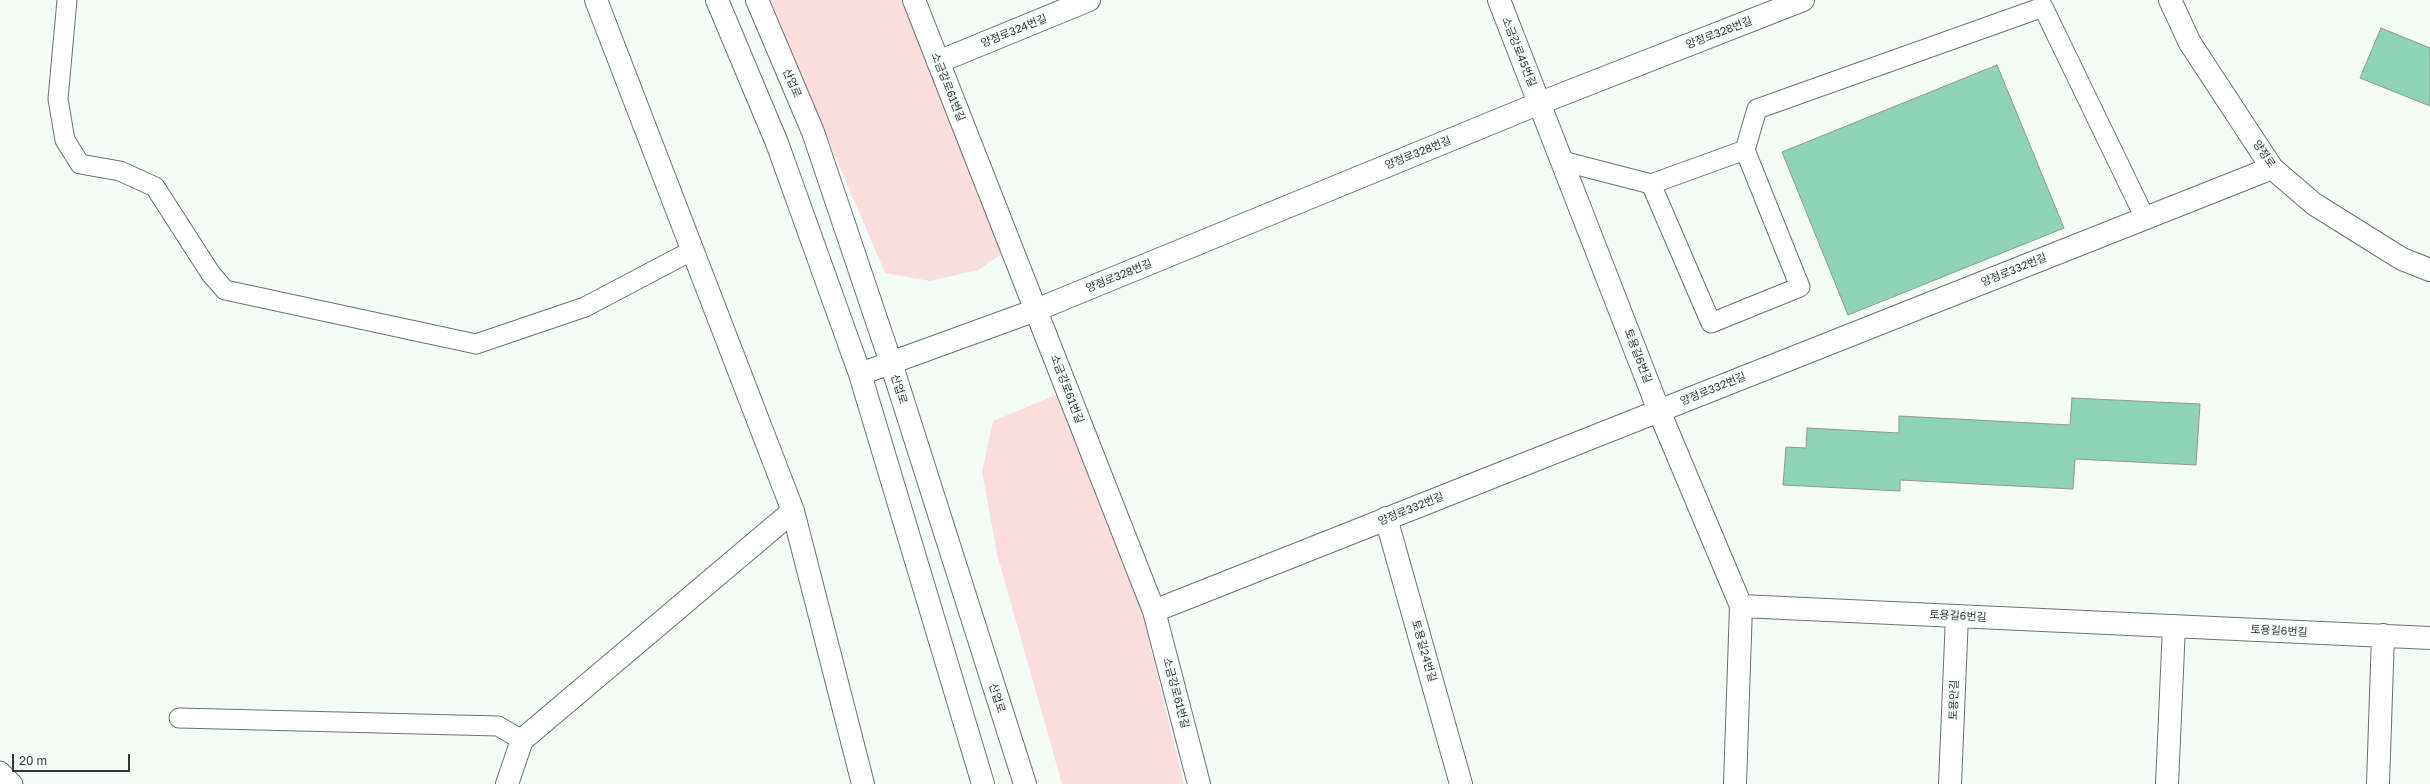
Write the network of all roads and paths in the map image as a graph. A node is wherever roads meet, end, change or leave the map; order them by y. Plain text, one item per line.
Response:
1 (67, 0) edge
2 (596, 0) edge
3 (717, 0) edge
4 (757, 0) edge
5 (914, 0) edge
6 (1089, 0) edge
7 (1499, 0) edge
8 (1802, 0) edge
9 (2170, 0) edge
10 (938, 62) junction
11 (1540, 103) junction
12 (1745, 150) junction
13 (1562, 161) junction
14 (2272, 168) junction
15 (1651, 184) junction
16 (2145, 218) junction
17 (693, 250) junction
18 (2430, 270) edge
19 (1036, 310) junction
20 (891, 363) junction
21 (860, 374) junction
22 (1659, 411) junction
23 (793, 511) junction
24 (1386, 518) junction
25 (1741, 606) junction
26 (1154, 610) junction
27 (1957, 616) junction
28 (2174, 626) junction
29 (2383, 635) junction
30 (2430, 638) edge
31 (179, 718) dead end
32 (522, 740) junction
33 (0, 771) edge
34 (13, 784) edge
35 (506, 784) edge
36 (863, 784) edge
37 (983, 784) edge
38 (1025, 784) edge
39 (1199, 784) edge
40 (1461, 784) edge
41 (1735, 784) edge
42 (1950, 784) edge
43 (2167, 784) edge
44 (2378, 784) edge

1 - 17 lane
2 - 17 street
3 - 21 street
4 - 20 street, 산업로
5 - 10 street, 소금강로61번길
6 - 10 street, 양정로324번길
7 - 11 street, 소금강로45번길
8 - 11 street, 양정로328번길
9 - 14 street, 양정로
10 - 19 street, 소금강로61번길
11 - 13 street, 토용길6번길
11 - 19 street, 양정로328번길
12 - 15 lane
12 - 15 lane
12 - 16 lane
13 - 15 lane
13 - 22 street, 토용길6번길
14 - 16 street, 양정로332번길
14 - 18 street, 양정로
16 - 22 street, 양정로332번길
17 - 23 street
19 - 20 street, 양정로328번길
19 - 26 street, 소금강로61번길
20 - 21 street, 양정로328번길
20 - 38 street, 산업로
21 - 37 street
22 - 24 street, 양정로332번길
22 - 25 street, 토용길6번길
23 - 32 street
23 - 36 street
24 - 26 street, 양정로332번길
24 - 40 street, 토용길24번길
25 - 27 street, 토용길6번길
25 - 41 street, 토용길6번길
26 - 39 street, 소금강로61번길
27 - 28 street, 토용길6번길
27 - 42 street, 토용안길
28 - 29 street, 토용길6번길
28 - 43 street
29 - 30 street, 토용길6번길
29 - 44 street
31 - 32 lane
32 - 35 street
33 - 34 lane

